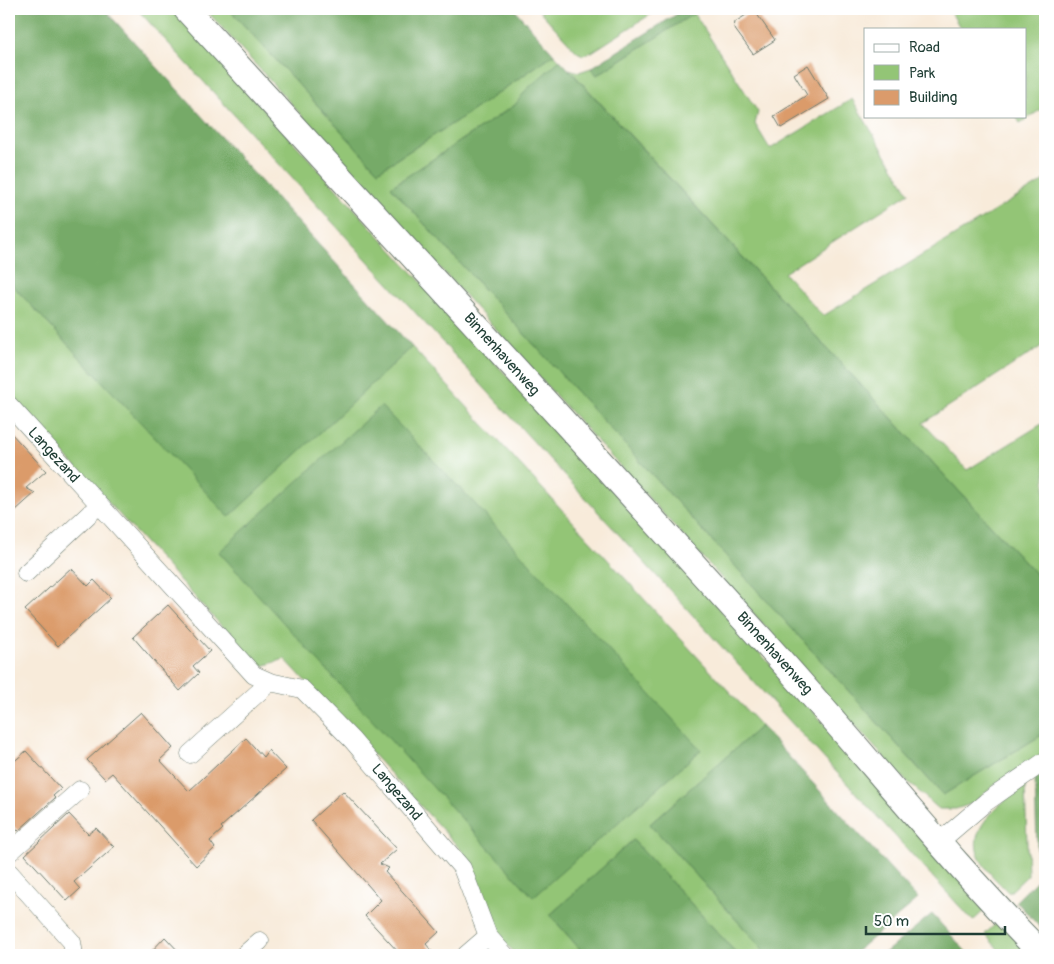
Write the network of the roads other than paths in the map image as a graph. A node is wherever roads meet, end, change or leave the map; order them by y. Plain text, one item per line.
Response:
1 (186, 9) edge
2 (9, 406) edge
3 (99, 505) junction
4 (26, 573) dead end
5 (270, 682) junction
6 (190, 754) dead end
7 (1045, 761) edge
8 (80, 790) dead end
9 (944, 838) junction
10 (9, 853) edge
11 (9, 872) edge
12 (488, 936) junction
13 (260, 941) dead end
14 (1045, 943) edge
15 (74, 955) edge
16 (244, 955) edge
17 (466, 955) edge
18 (505, 955) edge
19 (1043, 955) edge

1 - 9 street, Binnenhavenweg
2 - 3 street, Langezand
3 - 4 street
3 - 5 street, Langezand
5 - 6 street
5 - 12 street, Langezand
7 - 9 street
8 - 10 street
9 - 14 street, Binnenhavenweg
9 - 19 street, Binnenhavenweg
11 - 15 street
12 - 17 street
12 - 18 street, Langezand
13 - 16 street

